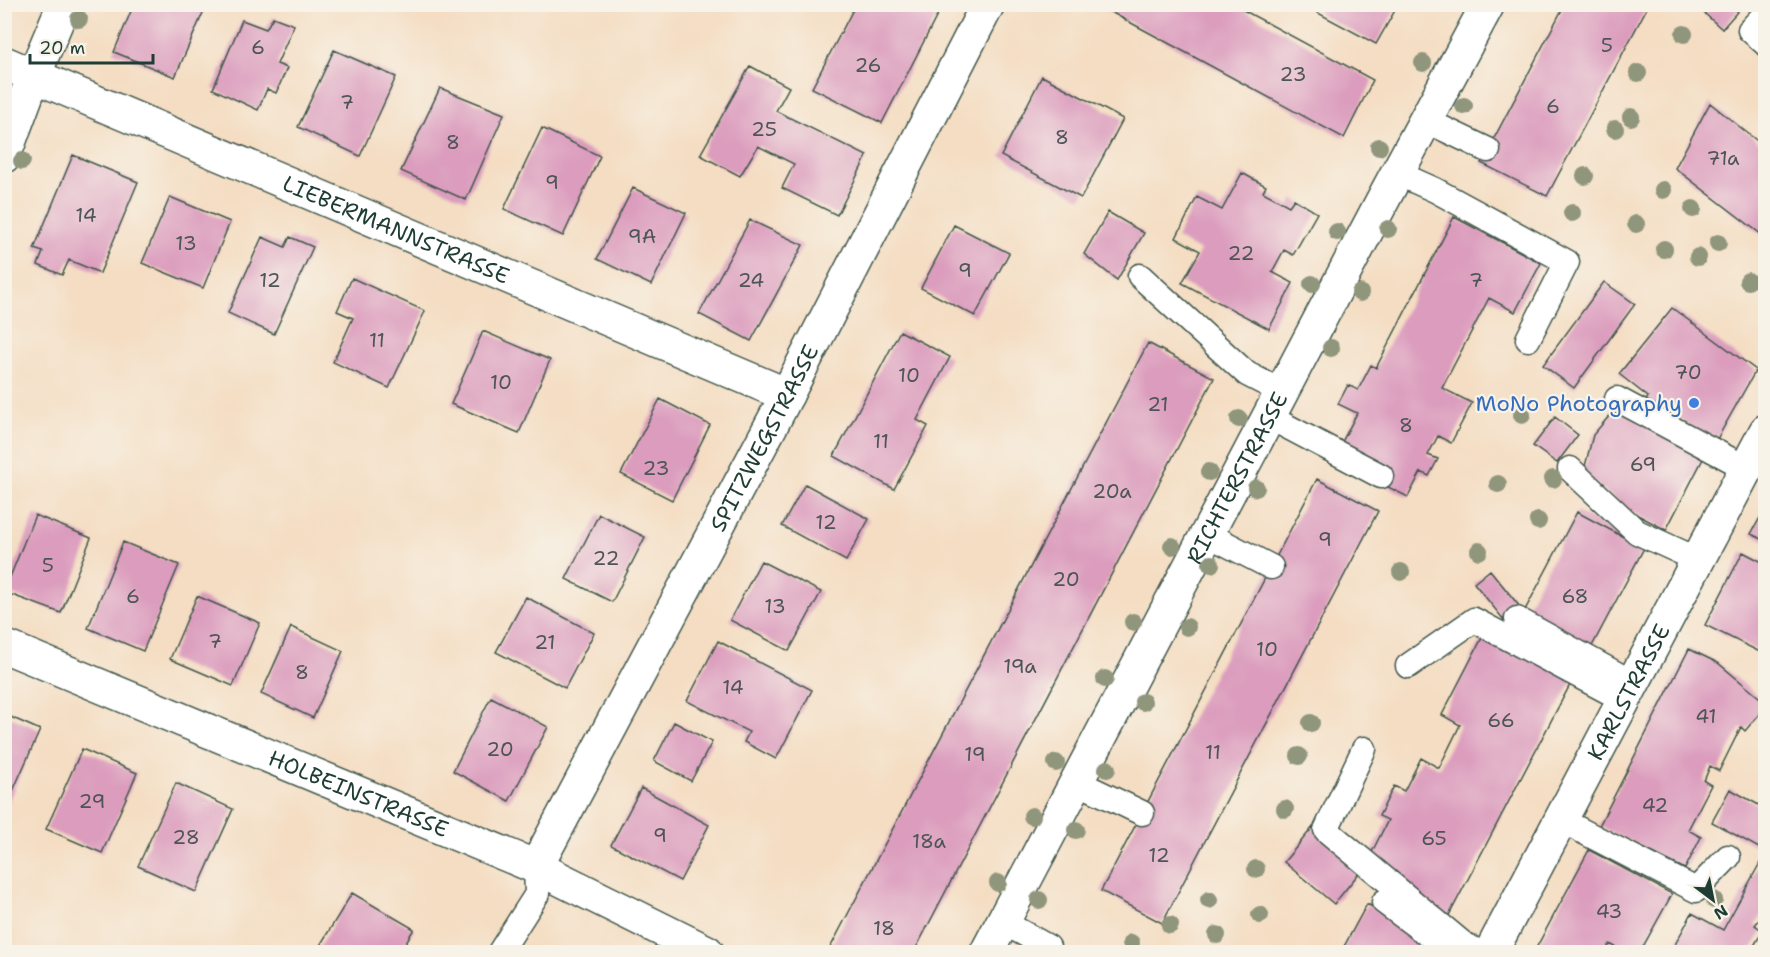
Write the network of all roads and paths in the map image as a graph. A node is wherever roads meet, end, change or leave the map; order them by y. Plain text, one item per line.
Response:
1 (64, 4) edge
2 (987, 4) edge
3 (1488, 4) edge
4 (1766, 14) edge
5 (1766, 44) edge
6 (19, 69) edge
7 (1425, 120) junction
8 (1488, 150) dead end
9 (4, 156) edge
10 (1397, 173) junction
11 (1140, 276) dead end
12 (1528, 339) dead end
13 (787, 395) junction
14 (1617, 399) dead end
15 (1275, 405) junction
16 (1766, 431) edge
17 (1746, 468) junction
18 (1570, 469) dead end
19 (1381, 476) dead end
20 (1207, 534) junction
21 (1698, 560) junction
22 (1271, 567) dead end
23 (1517, 619) dead end
24 (4, 646) edge
25 (1408, 666) dead end
26 (1629, 692) junction
27 (1364, 749) dead end
28 (1077, 782) junction
29 (1142, 813) dead end
30 (1561, 820) junction
31 (1728, 858) dead end
32 (536, 867) junction
33 (1383, 902) dead end
34 (1003, 922) junction
35 (1048, 947) dead end
36 (699, 951) edge
37 (500, 952) edge
38 (987, 952) edge
39 (1452, 952) edge
40 (1478, 952) edge
41 (1491, 952) edge

1 - 6 street
2 - 13 street, SPITZWEGSTRASSE
3 - 7 street, RICHTERSTRASSE
4 - 5 lane
6 - 9 street
6 - 13 street, LIEBERMANNSTRASSE
7 - 8 lane
7 - 10 street, RICHTERSTRASSE
10 - 12 lane
10 - 15 street, RICHTERSTRASSE
11 - 15 lane
13 - 32 street, SPITZWEGSTRASSE
14 - 17 lane
15 - 19 lane
15 - 20 street, RICHTERSTRASSE
16 - 17 street, KARLSTRASSE
17 - 21 street, KARLSTRASSE
18 - 21 lane
20 - 22 lane
20 - 28 street, RICHTERSTRASSE
21 - 26 street, KARLSTRASSE
23 - 26 lane
24 - 32 street, HOLBEINSTRASSE
25 - 26 lane
26 - 30 street, KARLSTRASSE
27 - 40 lane
28 - 29 lane
28 - 34 street, RICHTERSTRASSE
30 - 31 lane
30 - 41 street, KARLSTRASSE
32 - 36 street, HOLBEINSTRASSE
32 - 37 lane
33 - 39 lane
34 - 35 lane
34 - 38 street, RICHTERSTRASSE

